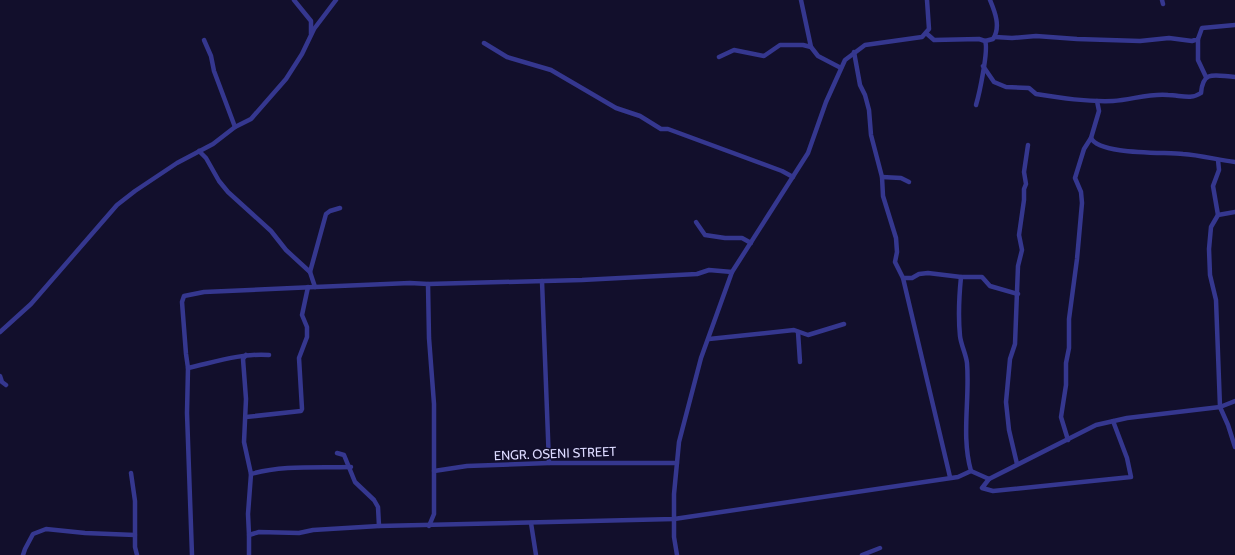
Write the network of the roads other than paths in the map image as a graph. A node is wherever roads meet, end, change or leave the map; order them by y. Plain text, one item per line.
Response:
1 (294, 0) edge
2 (336, 0) edge
3 (801, 0) edge
4 (927, 0) edge
5 (990, 0) edge
6 (1235, 25) edge
7 (926, 33) junction
8 (311, 34) junction
9 (995, 37) junction
10 (1198, 39) junction
11 (204, 40) dead end
12 (985, 41) junction
13 (484, 43) dead end
14 (811, 48) junction
15 (854, 52) junction
16 (719, 57) dead end
17 (983, 66) junction
18 (840, 68) junction
19 (1206, 77) junction
20 (1235, 77) edge
21 (1096, 101) junction
22 (976, 106) dead end
23 (235, 127) junction
24 (1091, 138) junction
25 (1088, 143) junction
26 (1096, 144) junction
27 (1028, 145) dead end
28 (199, 151) junction
29 (1218, 160) junction
30 (1235, 162) edge
31 (882, 176) junction
32 (793, 177) junction
33 (909, 182) dead end
34 (340, 208) dead end
35 (1235, 212) edge
36 (1218, 215) junction
37 (696, 222) dead end
38 (751, 243) junction
39 (310, 272) junction
40 (732, 272) junction
41 (903, 278) junction
42 (961, 278) junction
43 (542, 281) junction
44 (428, 284) junction
45 (315, 286) junction
46 (308, 287) junction
47 (1018, 294) junction
48 (844, 324) dead end
49 (0, 332) edge
50 (798, 332) junction
51 (709, 339) junction
52 (246, 355) junction
53 (269, 355) dead end
54 (800, 362) dead end
55 (188, 368) junction
56 (0, 376) edge
57 (6, 385) dead end
58 (1235, 401) edge
59 (1220, 407) junction
60 (246, 417) junction
61 (1113, 421) junction
62 (1068, 440) junction
63 (1235, 447) edge
64 (336, 453) dead end
65 (550, 462) junction
66 (677, 463) junction
67 (1017, 464) junction
68 (350, 467) junction
69 (434, 471) junction
70 (971, 471) junction
71 (131, 472) dead end
72 (251, 474) junction
73 (950, 477) junction
74 (989, 479) junction
75 (674, 519) junction
76 (530, 523) junction
77 (379, 526) junction
78 (429, 526) junction
79 (135, 535) junction
80 (249, 535) junction
81 (880, 548) dead end
82 (24, 555) edge
83 (137, 555) edge
84 (192, 555) edge
85 (249, 555) edge
86 (536, 555) edge
87 (677, 555) edge
88 (862, 555) edge

1 - 8 street
2 - 8 street
3 - 14 street
4 - 7 street
5 - 9 street
6 - 10 street
7 - 12 street
7 - 15 street
8 - 23 street
9 - 10 street
9 - 12 street
10 - 19 street
11 - 23 street
12 - 17 street
13 - 32 street
14 - 16 street
14 - 18 street
15 - 18 street
15 - 31 street
17 - 21 street
17 - 22 street
18 - 32 street
19 - 20 street
19 - 21 street
21 - 24 street
23 - 28 street
24 - 25 street
24 - 26 street
25 - 26 street
25 - 62 street
26 - 29 street
27 - 47 street
28 - 39 street
28 - 49 street
29 - 30 street
29 - 36 street
31 - 33 street
31 - 41 street
32 - 38 street
34 - 39 street
35 - 36 street
36 - 59 street
37 - 38 street
38 - 40 street
39 - 45 street
40 - 43 street
40 - 51 street
41 - 42 street
41 - 73 street
42 - 47 street
42 - 70 street
43 - 44 street
43 - 65 street
44 - 45 street
44 - 69 street
45 - 46 street
46 - 55 street
46 - 60 street
47 - 67 street
48 - 50 street
50 - 51 street
50 - 54 street
51 - 66 street
52 - 53 street
52 - 55 street
52 - 60 street
55 - 84 street
56 - 57 street
58 - 59 street
59 - 61 street
59 - 63 street
60 - 72 street
61 - 62 street
61 - 74 street
62 - 67 street
64 - 68 street
65 - 66 street, ENGR. OSENI STREET
65 - 69 street, ENGR. OSENI STREET
66 - 75 street
67 - 74 street
68 - 72 street
68 - 77 street
69 - 78 street
70 - 73 street
70 - 74 street
71 - 79 street
72 - 80 street
73 - 75 street
75 - 76 street
75 - 87 street
76 - 78 street
76 - 86 street
77 - 78 street
77 - 80 street
79 - 82 street
79 - 83 street
80 - 85 street
81 - 88 street

